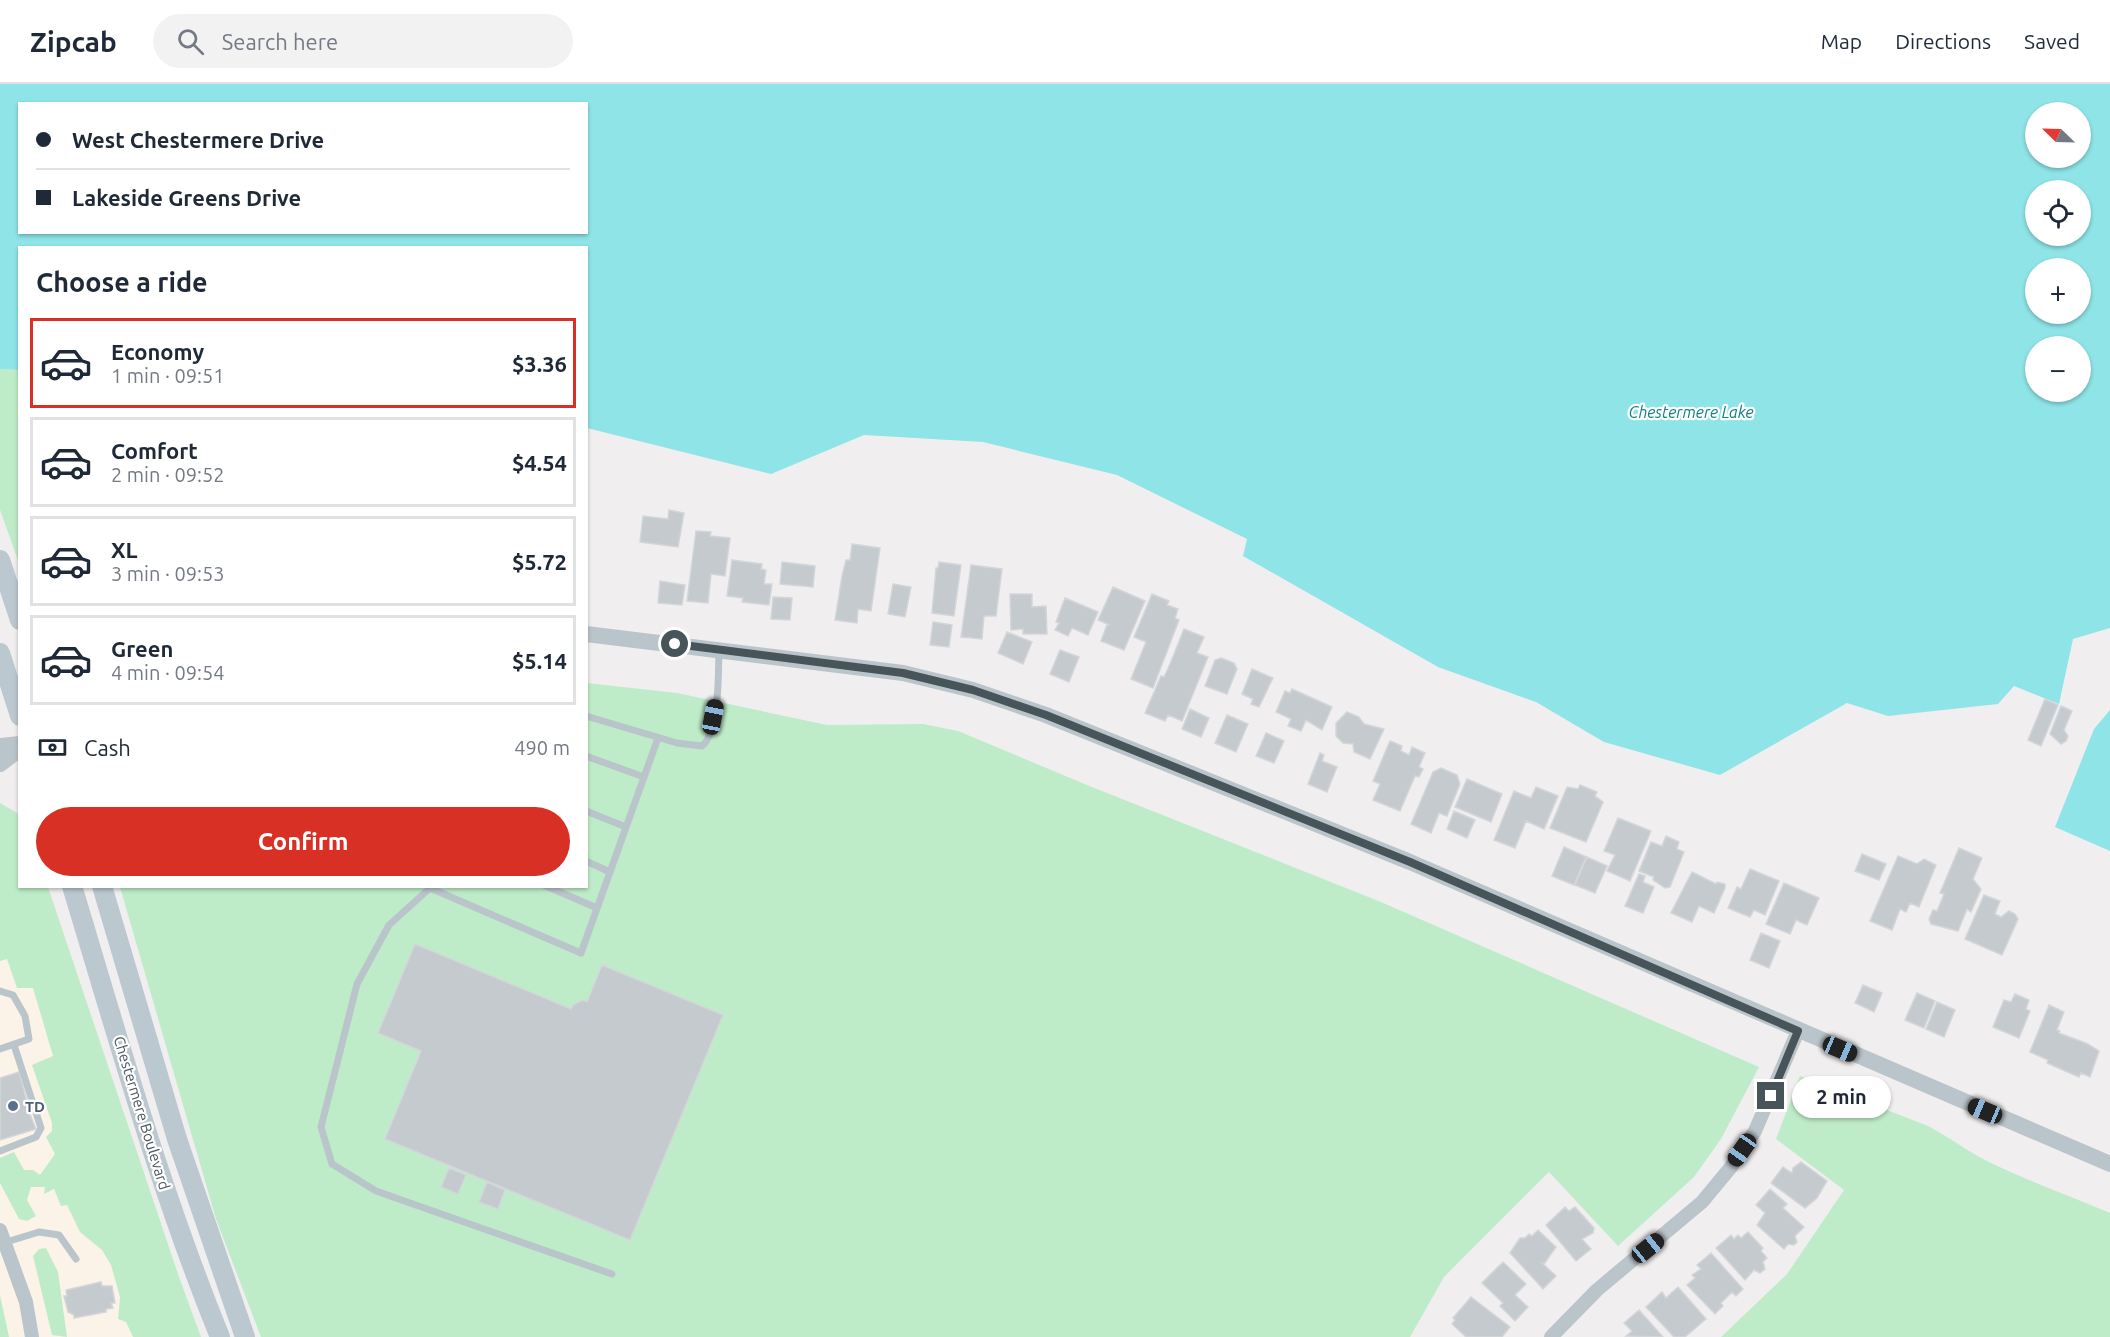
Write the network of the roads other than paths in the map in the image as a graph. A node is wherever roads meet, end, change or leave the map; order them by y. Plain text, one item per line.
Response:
1 (0, 560) edge
2 (18, 614) edge
3 (588, 634) edge
4 (719, 649) junction
5 (0, 653) edge
6 (18, 710) edge
7 (588, 717) edge
8 (658, 738) junction
9 (18, 744) edge
10 (0, 746) edge
11 (18, 751) edge
12 (588, 757) edge
13 (0, 764) edge
14 (644, 777) junction
15 (588, 812) edge
16 (626, 827) junction
17 (588, 862) edge
18 (610, 872) junction
19 (73, 888) edge
20 (103, 888) edge
21 (430, 888) edge
22 (433, 888) edge
23 (551, 888) edge
24 (597, 908) junction
25 (0, 991) edge
26 (1798, 1031) junction
27 (14, 1045) junction
28 (0, 1049) edge
29 (0, 1151) edge
30 (2110, 1164) edge
31 (2, 1239) edge
32 (76, 1259) dead end
33 (612, 1274) dead end
34 (32, 1337) edge
35 (220, 1337) edge
36 (245, 1337) edge
37 (1551, 1337) edge

1 - 2 main road
3 - 4 street
4 - 8 lane
4 - 26 street
5 - 6 main road
7 - 8 lane
8 - 14 lane
9 - 10 street
11 - 13 street
12 - 14 lane
14 - 16 lane
15 - 16 lane
16 - 18 lane
17 - 18 lane
18 - 24 lane
19 - 35 main road, Chestermere Boulevard
20 - 36 main road, Chestermere Boulevard
21 - 33 lane
22 - 24 lane
23 - 24 lane
25 - 27 lane
26 - 30 street
26 - 37 street
27 - 28 lane
27 - 29 lane
31 - 32 lane
31 - 34 street

